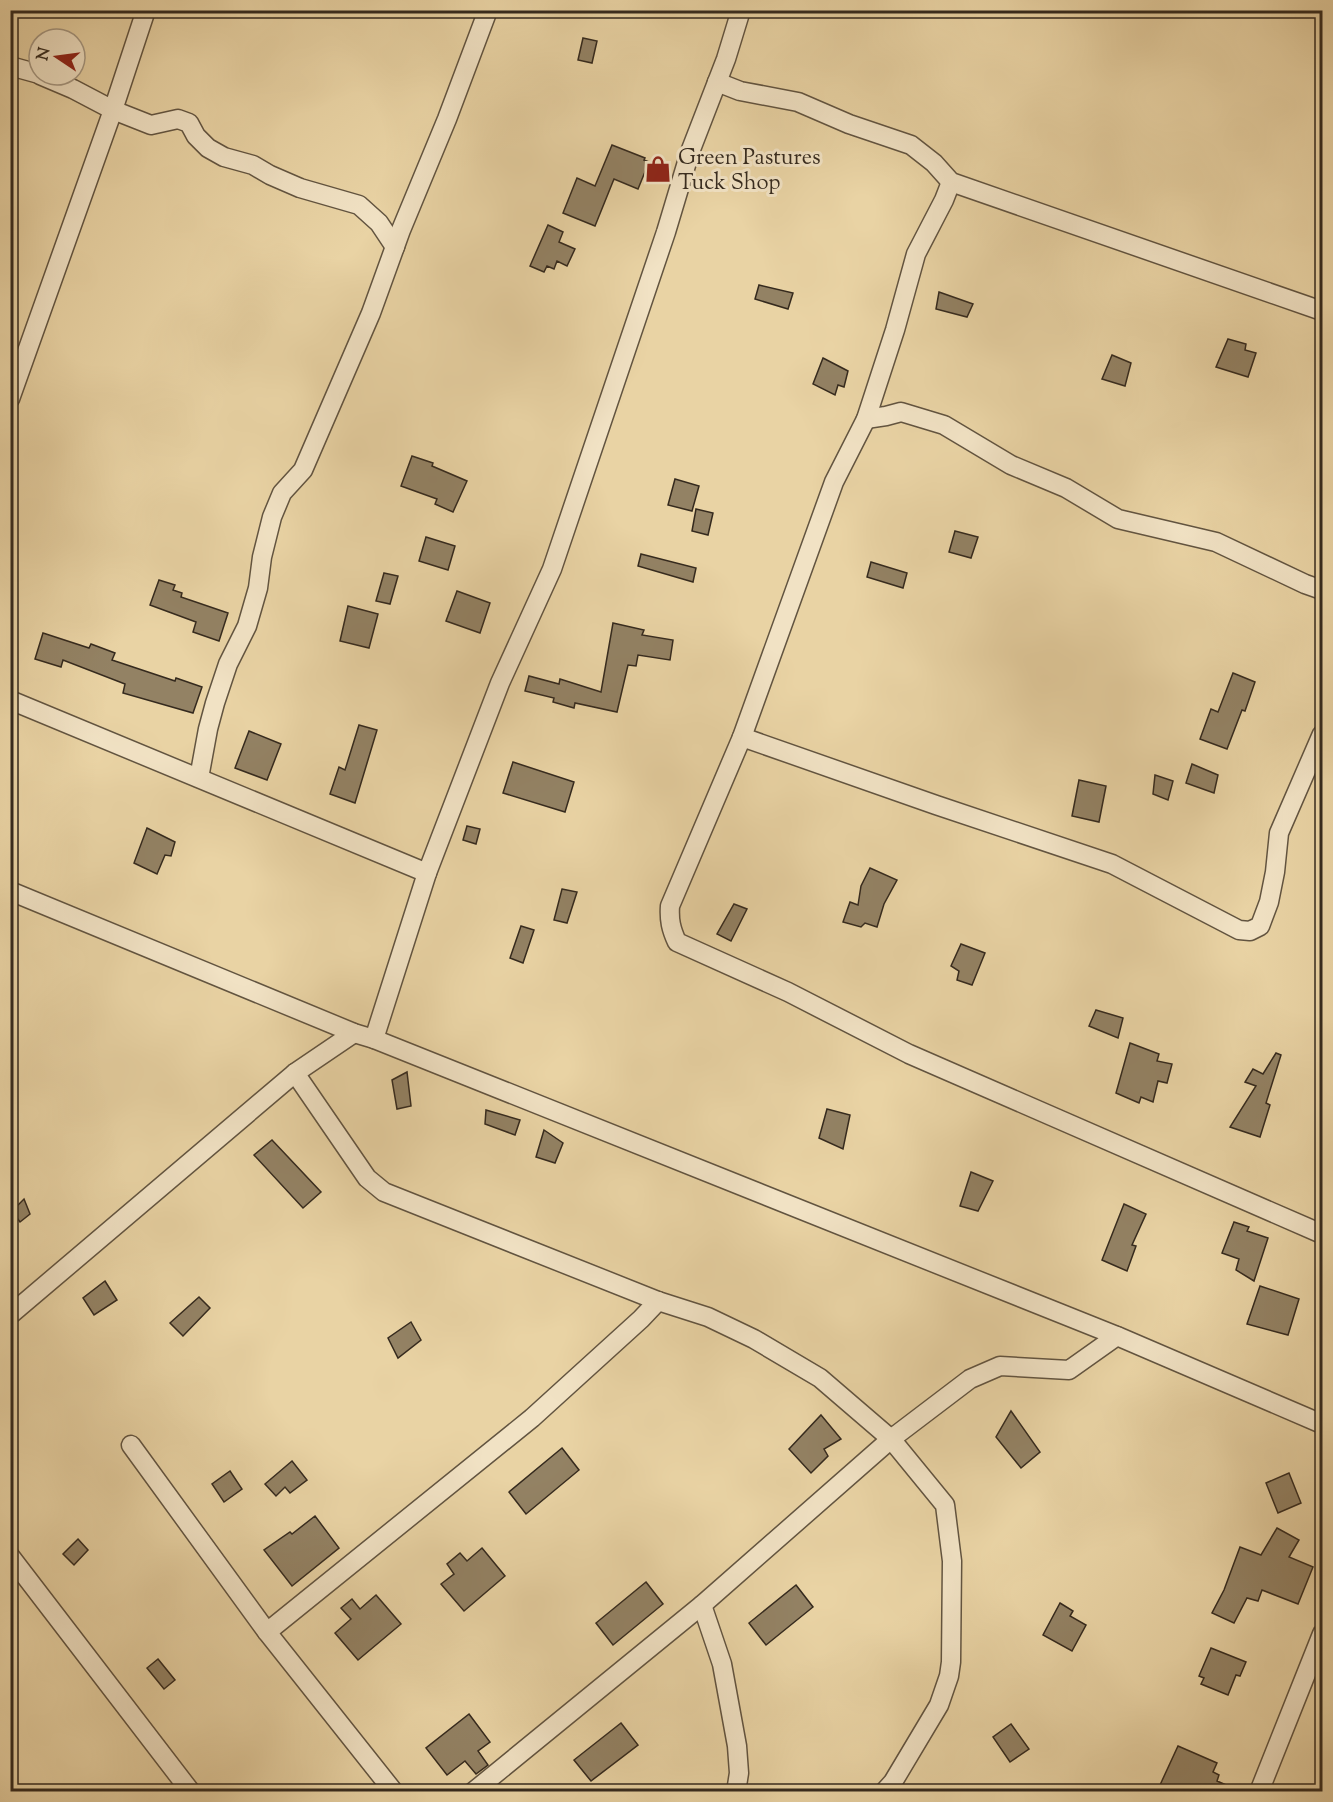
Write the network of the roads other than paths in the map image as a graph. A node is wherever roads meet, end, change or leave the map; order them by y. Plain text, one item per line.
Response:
1 (146, 10) edge
2 (488, 10) edge
3 (741, 10) edge
4 (10, 66) edge
5 (27, 71) edge
6 (717, 82) junction
7 (68, 87) edge
8 (113, 110) junction
9 (951, 182) junction
10 (395, 247) junction
11 (1323, 311) edge
12 (10, 399) edge
13 (866, 419) junction
14 (1323, 590) edge
15 (10, 700) edge
16 (1323, 734) edge
17 (742, 737) junction
18 (199, 778) junction
19 (427, 873) junction
20 (10, 891) edge
21 (354, 1033) junction
22 (374, 1038) junction
23 (295, 1074) junction
24 (1323, 1234) edge
25 (658, 1301) junction
26 (10, 1315) edge
27 (1118, 1336) junction
28 (1323, 1424) edge
29 (891, 1439) junction
30 (131, 1445) dead end
31 (10, 1556) edge
32 (702, 1605) junction
33 (267, 1632) junction
34 (1323, 1634) edge
35 (191, 1791) edge
36 (394, 1791) edge
37 (472, 1791) edge
38 (736, 1791) edge
39 (884, 1791) edge
40 (1259, 1791) edge

1 - 8 street
2 - 10 street
3 - 6 street
4 - 5 street
6 - 9 street
6 - 19 street
7 - 8 street
8 - 10 street
8 - 12 street
9 - 11 street
9 - 13 street
10 - 18 street
13 - 14 street
13 - 17 street
15 - 18 street
16 - 17 street
17 - 24 street
18 - 19 street
19 - 22 street
20 - 21 street
21 - 22 street
21 - 23 street
22 - 27 street
23 - 25 street
23 - 26 street
25 - 29 street
25 - 33 street
27 - 28 street
27 - 29 street
29 - 32 street
29 - 39 street
30 - 33 street
31 - 35 street
32 - 37 street
32 - 38 street
33 - 36 street
34 - 40 street

